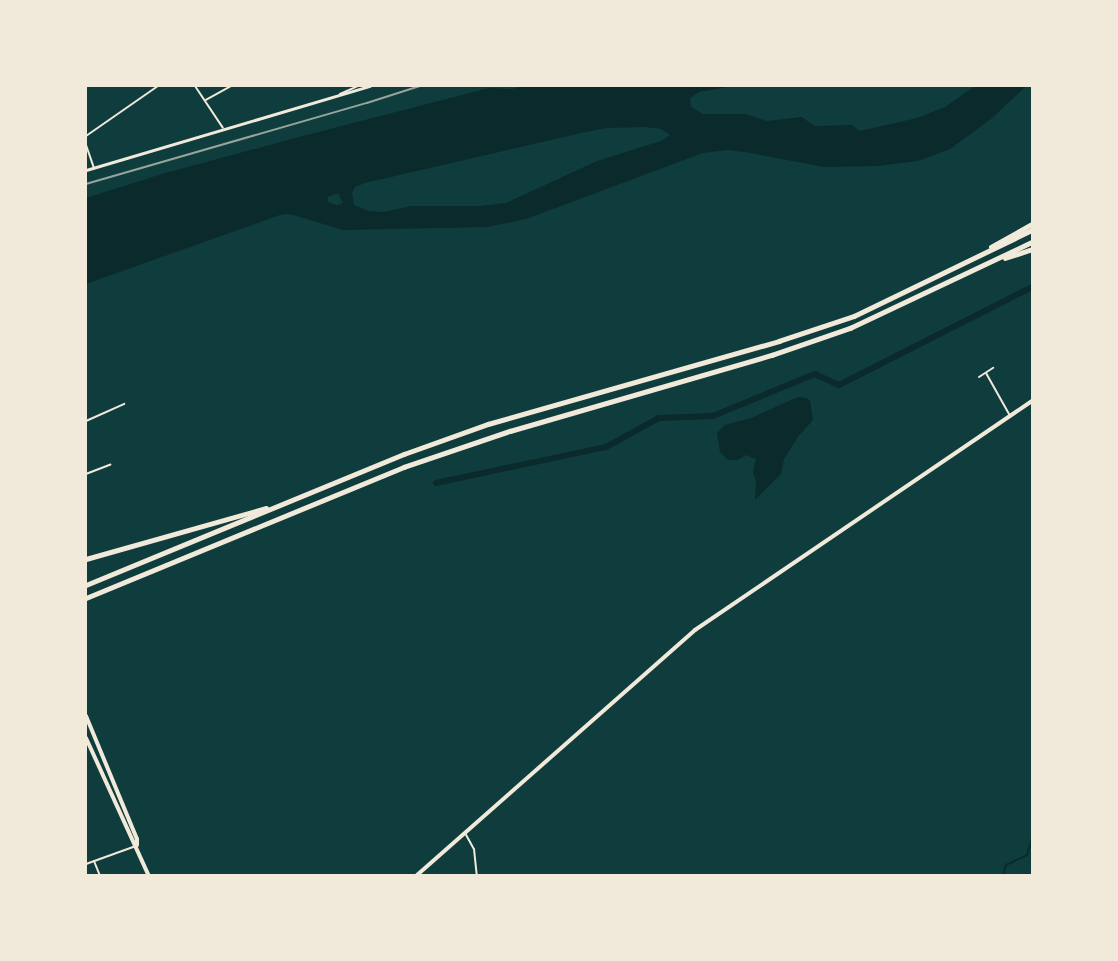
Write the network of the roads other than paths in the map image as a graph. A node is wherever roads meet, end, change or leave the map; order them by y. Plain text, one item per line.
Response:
1 (158, 86) edge
2 (195, 86) edge
3 (231, 86) edge
4 (358, 86) edge
5 (370, 86) edge
6 (339, 94) junction
7 (205, 100) junction
8 (223, 128) junction
9 (86, 136) edge
10 (86, 145) edge
11 (94, 168) junction
12 (86, 170) edge
13 (1032, 224) edge
14 (1032, 230) edge
15 (1032, 242) edge
16 (1032, 249) edge
17 (991, 263) junction
18 (938, 275) junction
19 (993, 368) dead end
20 (986, 373) junction
21 (979, 377) dead end
22 (1032, 401) edge
23 (124, 404) dead end
24 (1010, 416) junction
25 (86, 421) edge
26 (110, 465) dead end
27 (86, 474) edge
28 (271, 507) junction
29 (86, 559) edge
30 (86, 585) edge
31 (86, 598) edge
32 (86, 718) edge
33 (86, 738) edge
34 (464, 832) junction
35 (137, 845) junction
36 (94, 861) junction
37 (86, 864) edge
38 (100, 876) edge
39 (149, 876) edge
40 (416, 876) edge
41 (477, 876) edge

1 - 9 street
2 - 7 street
3 - 7 lane
4 - 6 street
5 - 6 street
6 - 8 street
7 - 8 street
8 - 11 street
10 - 11 street
11 - 12 street
13 - 18 highway
14 - 18 highway
15 - 17 highway
16 - 17 highway
17 - 31 highway
18 - 28 highway
19 - 20 street
20 - 21 street
20 - 24 street
22 - 24 main road
23 - 25 street
24 - 34 main road
26 - 27 lane
28 - 29 highway
28 - 30 highway
32 - 35 main road
33 - 35 main road
34 - 40 main road
34 - 41 street
35 - 36 street
35 - 39 main road
36 - 37 street
36 - 38 street

